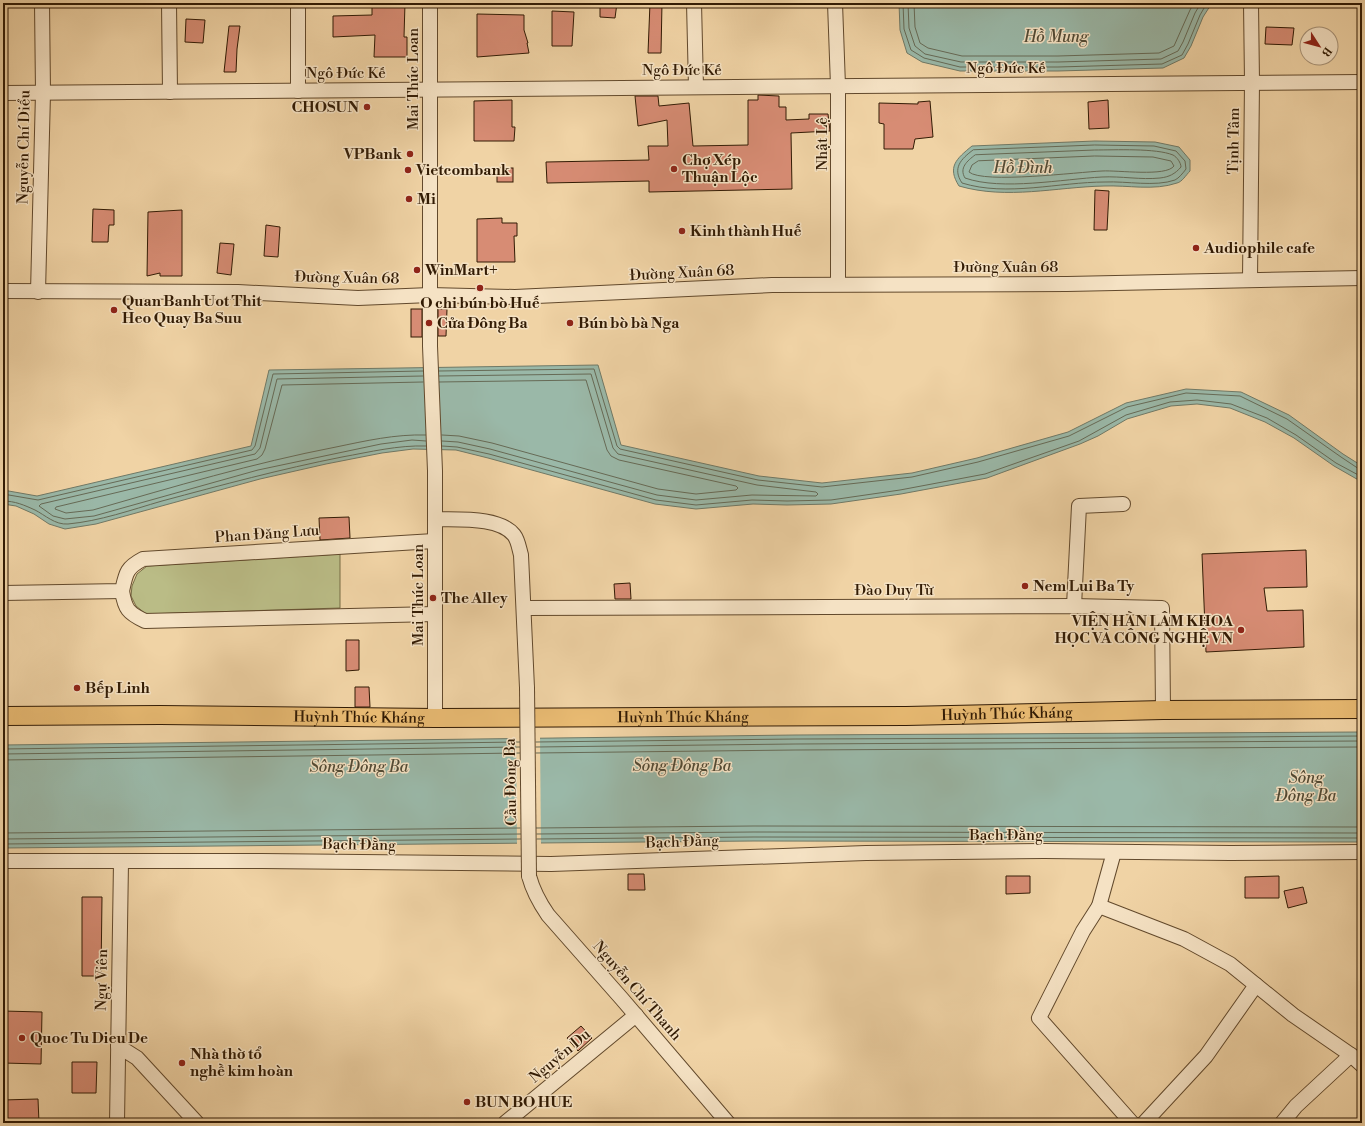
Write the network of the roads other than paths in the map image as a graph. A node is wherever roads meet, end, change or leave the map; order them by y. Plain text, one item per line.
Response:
1 (42, 3) edge
2 (169, 3) edge
3 (298, 3) edge
4 (430, 3) edge
5 (694, 3) edge
6 (835, 3) edge
7 (1252, 3) edge
8 (1252, 82) junction
9 (1362, 82) edge
10 (838, 86) junction
11 (696, 87) junction
12 (298, 90) junction
13 (430, 90) junction
14 (170, 92) junction
15 (3, 93) edge
16 (43, 93) junction
17 (1362, 278) edge
18 (1250, 280) junction
19 (838, 284) junction
20 (3, 291) edge
21 (38, 292) junction
22 (430, 295) junction
23 (1123, 504) dead end
24 (435, 519) junction
25 (434, 541) junction
26 (122, 591) junction
27 (3, 594) edge
28 (1074, 606) junction
29 (524, 608) junction
30 (435, 614) junction
31 (1362, 709) edge
32 (1163, 710) junction
33 (3, 716) edge
34 (435, 718) junction
35 (1114, 852) junction
36 (1362, 852) edge
37 (3, 861) edge
38 (121, 862) junction
39 (529, 876) joint
40 (1099, 906) junction
41 (1256, 985) junction
42 (636, 1015) junction
43 (118, 1046) junction
44 (1351, 1055) junction
45 (1362, 1065) edge
46 (117, 1123) edge
47 (197, 1123) edge
48 (505, 1123) edge
49 (728, 1123) edge
50 (1132, 1123) edge
51 (1144, 1123) edge
52 (1282, 1123) edge

1 - 16 street, Nguyễn Chí Diểu
2 - 14 street
3 - 12 street
4 - 13 street, Mai Thúc Loan
5 - 11 street
6 - 10 street, Nhật Lệ
7 - 8 street, Tịnh Tâm
8 - 9 street, Ngô Đức Kế
8 - 10 street, Ngô Đức Kế
8 - 18 street, Tịnh Tâm
10 - 11 street, Ngô Đức Kế
10 - 19 street, Nhật Lệ
11 - 13 street, Ngô Đức Kế
12 - 13 street, Ngô Đức Kế
12 - 14 street, Ngô Đức Kế
13 - 22 street, Mai Thúc Loan
14 - 16 street, Ngô Đức Kế
15 - 16 street, Ngô Đức Kế
16 - 21 street, Nguyễn Chí Diểu
17 - 18 street, Đường Xuân 68
18 - 19 street, Đường Xuân 68
19 - 22 street, Đường Xuân 68
20 - 21 street, Đường Xuân 68
21 - 22 street, Đường Xuân 68
22 - 24 street, Mai Thúc Loan
23 - 28 street
24 - 25 street, Mai Thúc Loan
24 - 29 street
25 - 26 street, Phan Đăng Lưu
25 - 30 street, Mai Thúc Loan
26 - 27 street
26 - 30 street
28 - 29 street, Đào Duy Từ
28 - 32 street, Đào Duy Từ
29 - 39 street, Cầu Đông Ba, bridge
30 - 34 street, Mai Thúc Loan
31 - 32 main road, Huỳnh Thúc Kháng
32 - 34 main road, Huỳnh Thúc Kháng
33 - 34 main road, Huỳnh Thúc Kháng
35 - 36 street, Bạch Đằng
35 - 38 street, Bạch Đằng
35 - 40 street
37 - 38 street, Bạch Đằng
38 - 43 street, Ngự Viên
39 - 42 street, Nguyễn Chí Thanh
40 - 41 street
40 - 50 street
41 - 44 street
41 - 51 street
42 - 48 street, Nguyễn Du
42 - 49 street, Nguyễn Chí Thanh
43 - 46 street, Ngự Viên
43 - 47 street
44 - 45 street
44 - 52 street

